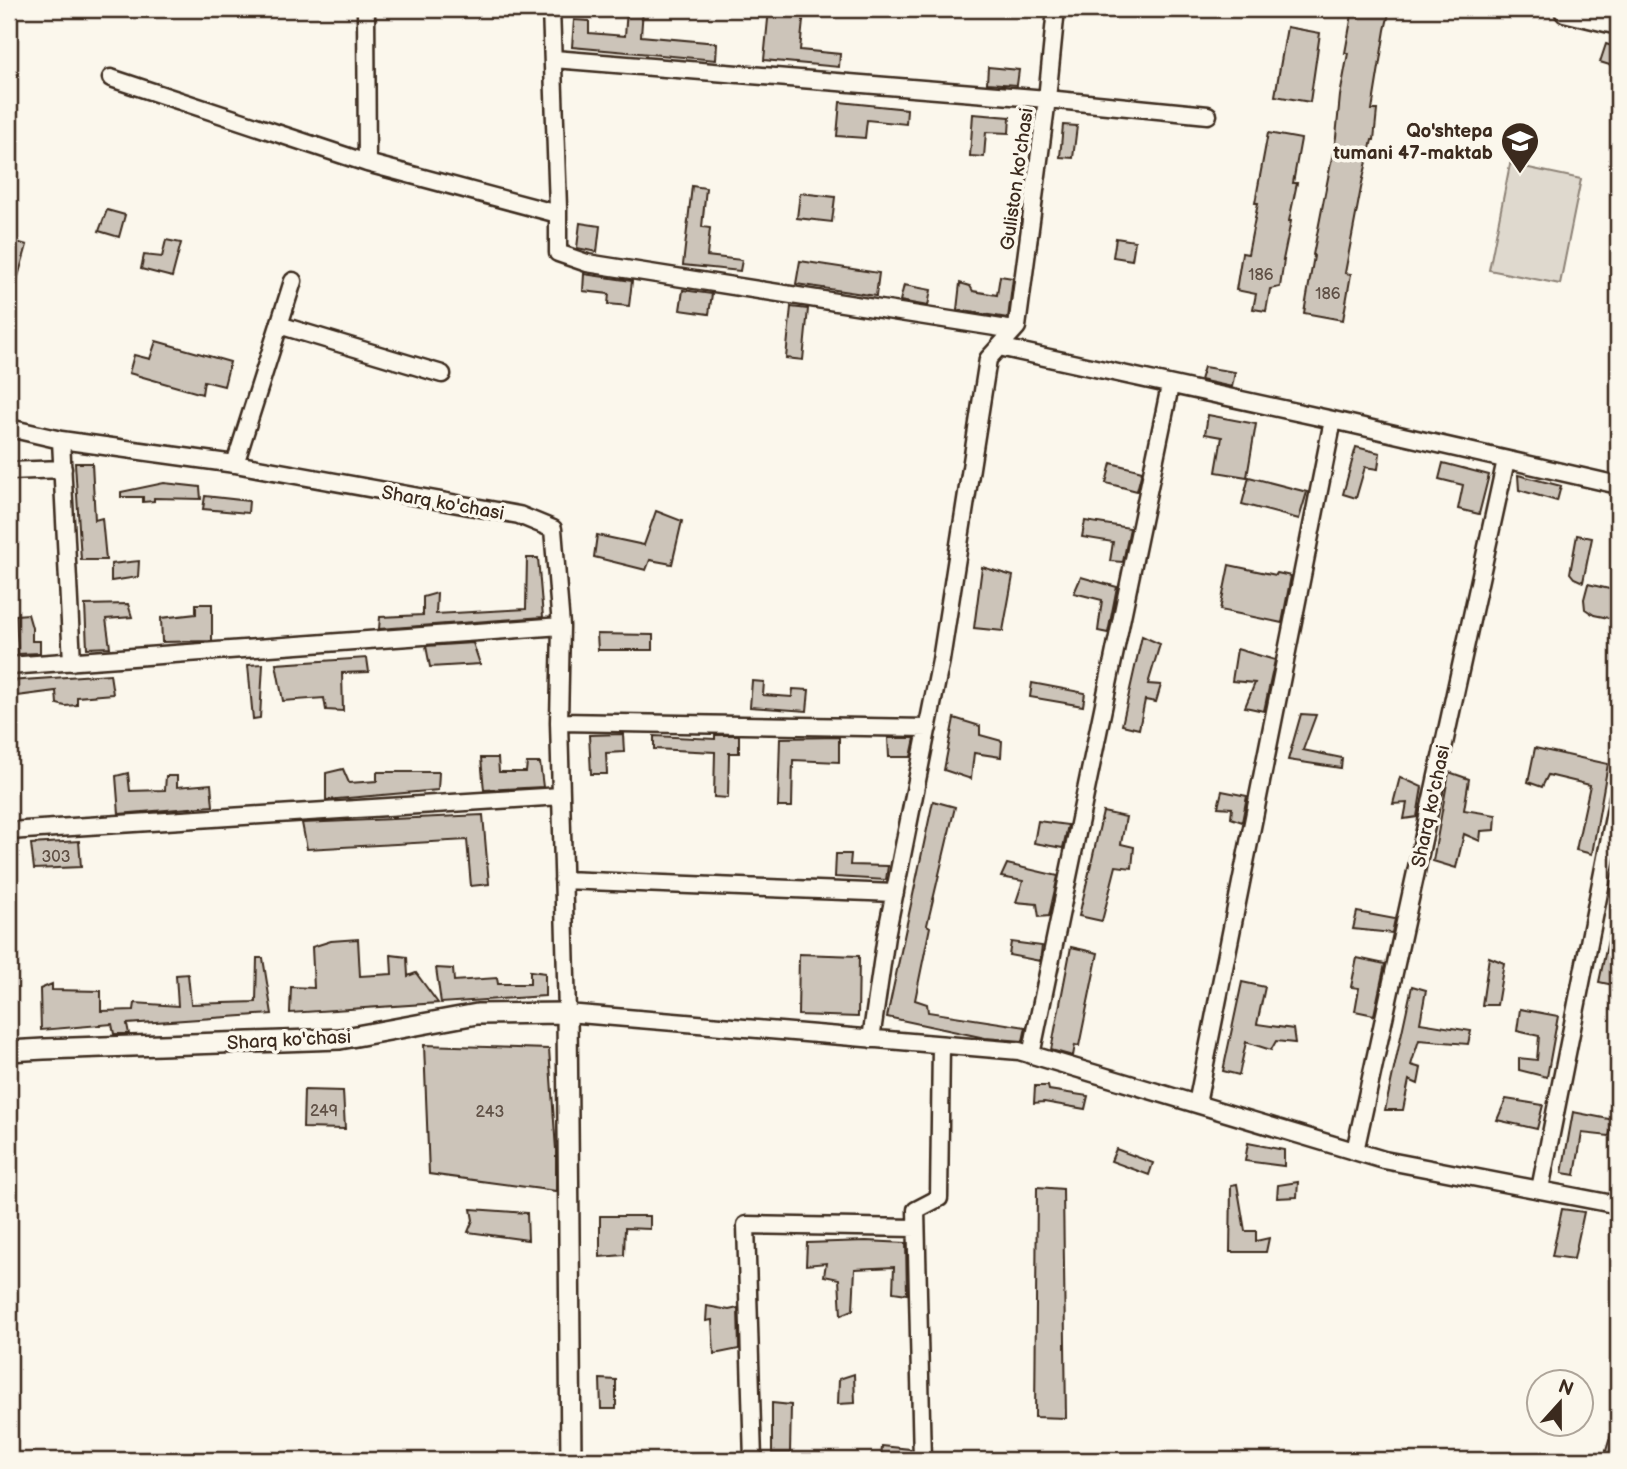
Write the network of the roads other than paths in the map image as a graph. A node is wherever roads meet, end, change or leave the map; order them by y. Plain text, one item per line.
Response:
1 (366, 9) edge
2 (551, 9) edge
3 (1056, 9) edge
4 (1565, 9) edge
5 (1618, 26) edge
6 (554, 59) junction
7 (111, 78) dead end
8 (1047, 99) junction
9 (1208, 115) dead end
10 (368, 163) junction
11 (558, 214) junction
12 (293, 281) dead end
13 (279, 325) junction
14 (1014, 330) junction
15 (999, 347) junction
16 (442, 374) dead end
17 (1170, 386) junction
18 (1333, 420) junction
19 (9, 428) edge
20 (61, 440) junction
21 (1506, 460) junction
22 (234, 464) junction
23 (63, 469) junction
24 (9, 471) edge
25 (1618, 485) edge
26 (561, 626) junction
27 (72, 662) junction
28 (9, 666) edge
29 (559, 722) junction
30 (928, 728) junction
31 (561, 796) junction
32 (1618, 797) edge
33 (9, 831) edge
34 (563, 880) junction
35 (895, 893) junction
36 (566, 1013) junction
37 (871, 1039) junction
38 (941, 1045) junction
39 (9, 1051) edge
40 (1031, 1055) junction
41 (1197, 1104) junction
42 (1355, 1151) junction
43 (1540, 1189) junction
44 (1618, 1205) edge
45 (916, 1228) junction
46 (571, 1460) edge
47 (752, 1460) edge
48 (922, 1460) edge

1 - 10 street
2 - 6 street
3 - 8 street, Guliston ko'chasi
4 - 5 street
6 - 8 street
6 - 11 street
7 - 10 street
8 - 9 street
8 - 14 street, Guliston ko'chasi
10 - 11 street
11 - 14 street
12 - 13 street
13 - 16 street
13 - 22 street
14 - 15 street, Guliston ko'chasi
15 - 17 street
15 - 30 street, Guliston ko'chasi
17 - 18 street
17 - 40 street
18 - 21 street
18 - 41 street
19 - 20 street
20 - 22 street
20 - 23 street
21 - 25 street
21 - 42 street, Sharq ko'chasi
22 - 26 street, Sharq ko'chasi
23 - 24 street
23 - 27 street
26 - 27 street
26 - 29 street, Sharq ko'chasi
27 - 28 street
29 - 30 street
29 - 31 street, Sharq ko'chasi
30 - 35 street, Guliston ko'chasi
31 - 33 street
31 - 34 street, Sharq ko'chasi
32 - 43 street
34 - 35 street
34 - 36 street, Sharq ko'chasi
35 - 37 street, Guliston ko'chasi
36 - 37 street
36 - 39 main road, Sharq ko'chasi
36 - 46 main road, Sharq ko'chasi
37 - 38 street
38 - 40 street
38 - 45 street
40 - 41 street
41 - 42 street
42 - 43 street
43 - 44 street
45 - 47 street
45 - 48 street

